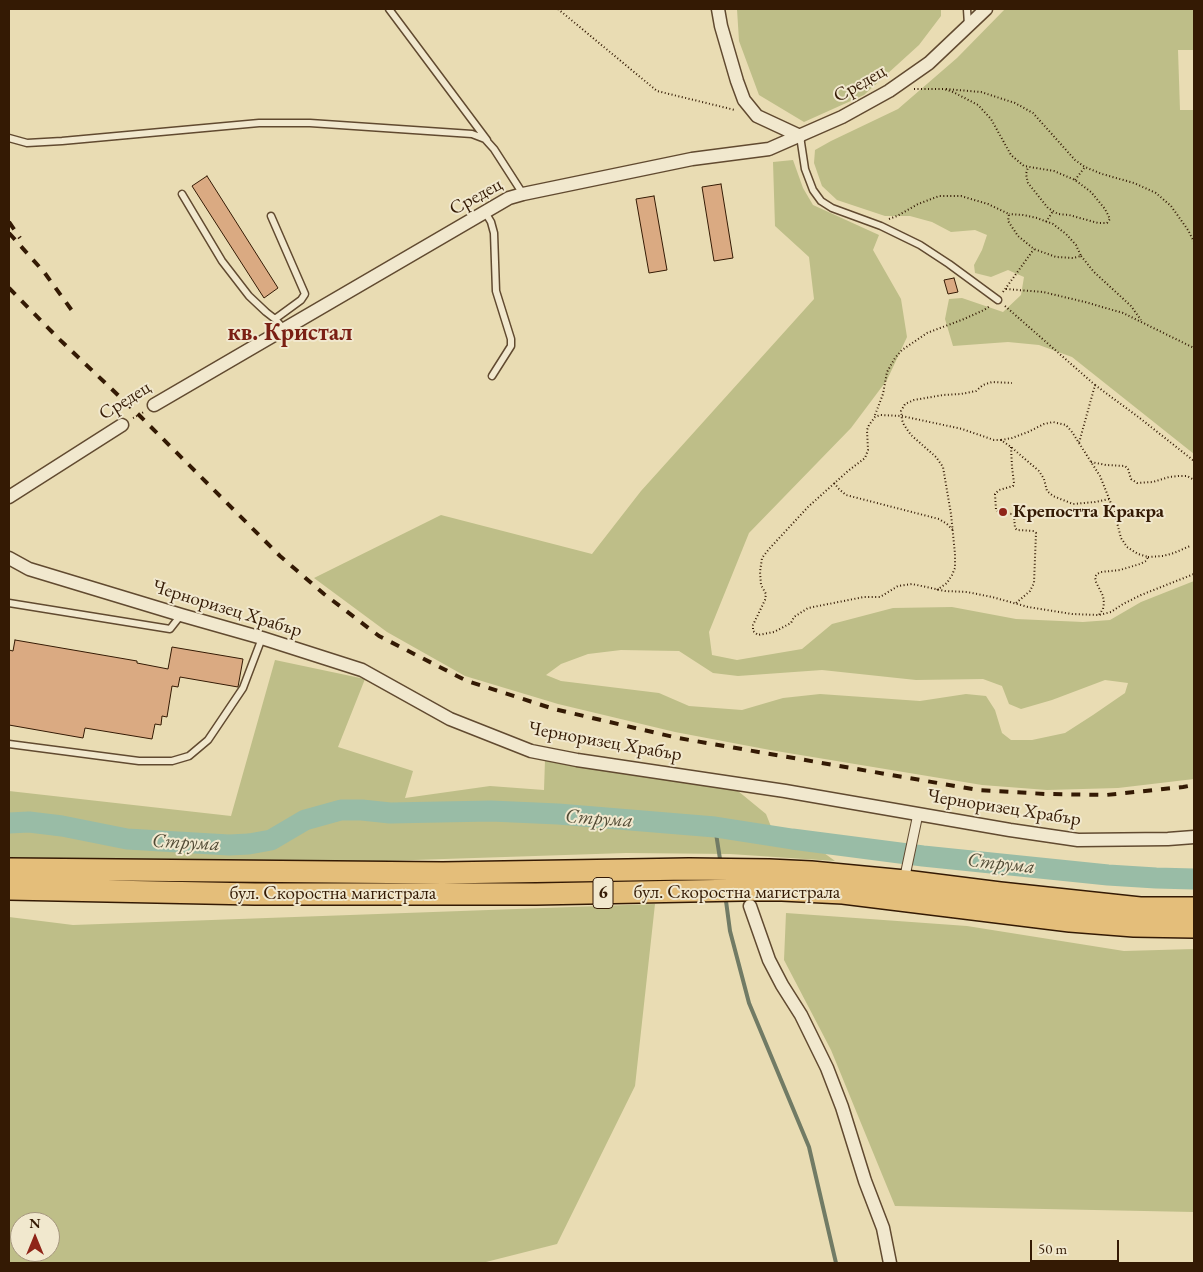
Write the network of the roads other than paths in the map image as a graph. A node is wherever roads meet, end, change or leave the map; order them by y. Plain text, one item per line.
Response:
1 (389, 9) edge
2 (718, 9) edge
3 (967, 9) edge
4 (986, 9) edge
5 (968, 26) junction
6 (800, 136) junction
7 (9, 138) edge
8 (494, 149) junction
9 (182, 194) dead end
10 (523, 194) junction
11 (485, 212) junction
12 (271, 216) dead end
13 (998, 300) road end
14 (275, 319) junction
15 (284, 329) junction
16 (492, 376) dead end
17 (154, 405) road end
18 (122, 425) road end
19 (9, 497) edge
20 (9, 558) edge
21 (9, 603) edge
22 (181, 615) junction
23 (262, 638) junction
24 (9, 744) edge
25 (917, 820) junction
26 (1194, 838) edge
27 (9, 868) edge
28 (906, 876) junction
29 (9, 889) edge
30 (782, 890) junction
31 (641, 892) junction
32 (750, 906) junction
33 (1194, 908) edge
34 (1194, 927) edge
35 (890, 1263) edge

1 - 8 lane
2 - 6 street
3 - 5 lane
4 - 5 street, Средец
5 - 6 street, Средец
6 - 10 street, Средец
6 - 13 lane
7 - 8 lane
8 - 10 lane
9 - 14 lane
10 - 11 street, Средец
11 - 15 street, Средец
11 - 16 lane
12 - 14 lane
14 - 15 lane
15 - 17 street, Средец
18 - 19 street, Средец
20 - 22 street, Черноризец Храбър
21 - 22 lane
22 - 23 street, Черноризец Храбър
23 - 24 lane
23 - 25 street, Черноризец Храбър
25 - 26 street, Черноризец Храбър
25 - 28 street
27 - 28 highway, бул. Скоростна магистрала / 6
28 - 33 highway, бул. Скоростна магистрала / 6
29 - 31 highway, бул. Скоростна магистрала / 6
30 - 31 highway, бул. Скоростна магистрала / 6
30 - 32 highway
30 - 34 highway, бул. Скоростна магистрала / 6
31 - 32 highway
32 - 35 street

